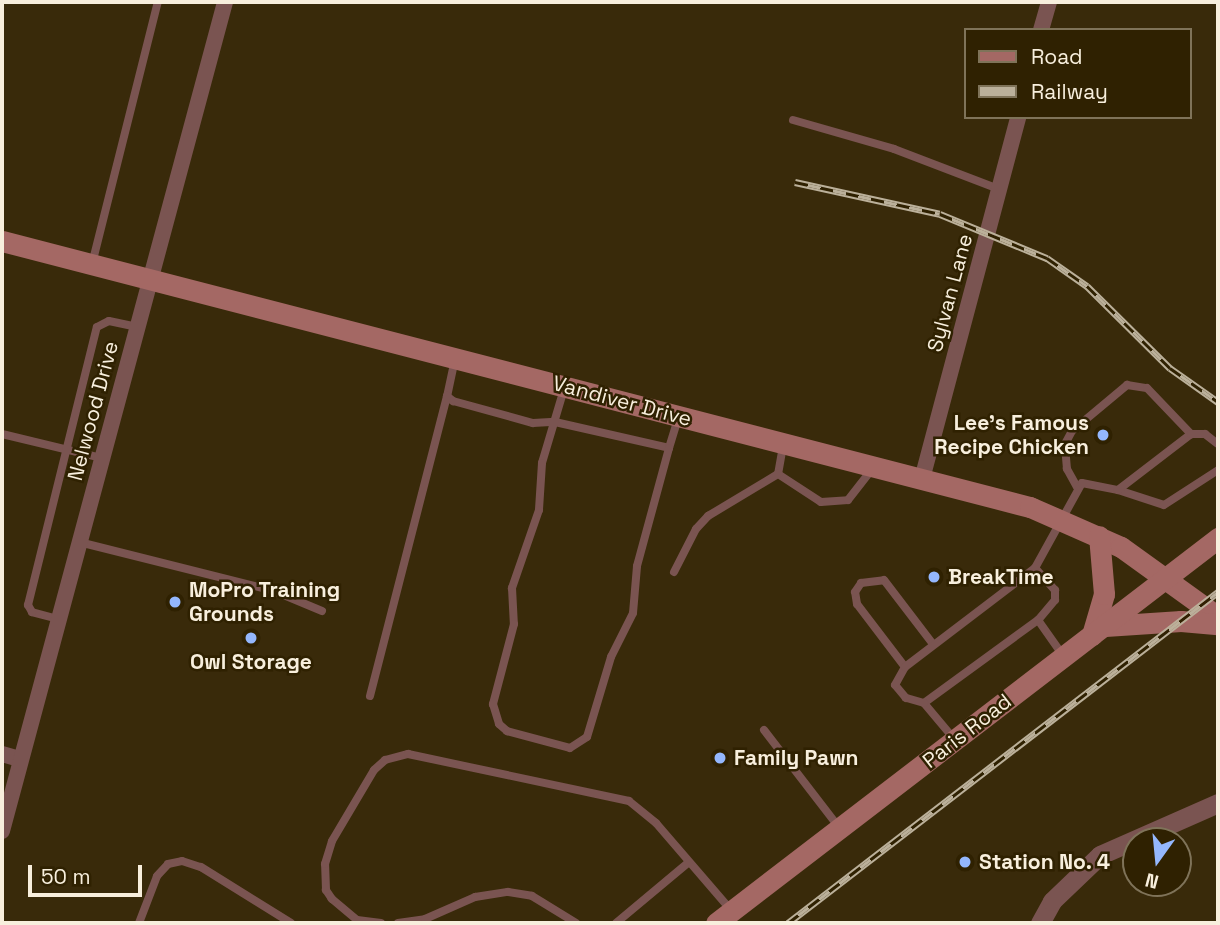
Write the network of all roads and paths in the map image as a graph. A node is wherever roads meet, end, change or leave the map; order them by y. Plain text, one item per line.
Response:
1 (158, 2) edge
2 (225, 2) edge
3 (1049, 2) edge
4 (1042, 28) edge
5 (1017, 119) edge
6 (793, 120) dead end
7 (999, 189) junction
8 (2, 244) edge
9 (92, 264) junction
10 (150, 279) junction
11 (137, 327) junction
12 (455, 358) junction
13 (564, 386) junction
14 (447, 396) junction
15 (679, 416) junction
16 (555, 422) junction
17 (2, 434) edge
18 (1191, 435) junction
19 (784, 443) junction
20 (1218, 444) edge
21 (669, 448) junction
22 (66, 450) junction
23 (102, 458) junction
24 (874, 466) junction
25 (1218, 470) edge
26 (778, 474) junction
27 (922, 479) junction
28 (1077, 488) junction
29 (1118, 490) junction
30 (1060, 518) junction
31 (1099, 536) junction
32 (1218, 538) edge
33 (79, 542) junction
34 (1035, 568) junction
35 (674, 572) dead end
36 (1166, 578) junction
37 (322, 611) dead end
38 (1218, 617) edge
39 (58, 618) junction
40 (1038, 620) junction
41 (1218, 624) edge
42 (1098, 630) junction
43 (933, 645) junction
44 (1063, 657) junction
45 (905, 667) junction
46 (370, 696) dead end
47 (924, 703) junction
48 (764, 730) dead end
49 (955, 740) junction
50 (2, 754) edge
51 (20, 759) junction
52 (1218, 803) edge
53 (840, 828) junction
54 (2, 831) edge
55 (689, 862) junction
56 (724, 917) edge
57 (139, 923) edge
58 (291, 923) edge
59 (381, 923) edge
60 (398, 923) edge
61 (576, 923) edge
62 (616, 923) edge
63 (1040, 923) edge

1 - 9 lane
2 - 10 street, Nelwood Drive
3 - 4 street
5 - 7 street, Sylvan Lane
6 - 7 lane
7 - 27 street, Sylvan Lane
8 - 9 main road, Vandiver Drive
9 - 10 main road, Vandiver Drive
10 - 11 street, Nelwood Drive
10 - 12 main road, Vandiver Drive
11 - 22 lane
11 - 23 street, Nelwood Drive
12 - 13 main road, Vandiver Drive
12 - 14 lane
13 - 15 main road, Vandiver Drive
13 - 16 lane
14 - 16 lane
14 - 46 lane
15 - 19 main road, Vandiver Drive
15 - 21 lane
16 - 21 lane
16 - 21 lane
17 - 22 lane
18 - 20 lane
18 - 28 lane
18 - 29 lane
19 - 24 main road, Vandiver Drive
19 - 26 lane
22 - 23 lane
22 - 39 lane
23 - 33 street, Nelwood Drive
24 - 26 lane
24 - 27 main road, Vandiver Drive
25 - 29 lane
26 - 35 lane
27 - 30 main road, Vandiver Drive
28 - 29 lane
28 - 30 lane
30 - 31 main road, Vandiver Drive
30 - 34 lane
31 - 36 main road, Vandiver Drive
31 - 42 main road
32 - 36 main road, Paris Road
33 - 37 lane
33 - 39 street, Nelwood Drive
34 - 40 lane
34 - 43 lane
36 - 38 main road, Vandiver Drive
36 - 42 main road, Paris Road
39 - 51 street, Nelwood Drive
40 - 44 lane
40 - 47 lane
41 - 42 main road
42 - 44 main road, Paris Road
43 - 45 lane
43 - 45 lane
44 - 49 main road, Paris Road
45 - 47 lane
47 - 49 lane
48 - 53 lane
49 - 53 main road, Paris Road
50 - 51 street
51 - 54 street, Nelwood Drive
52 - 63 street
53 - 56 main road, Paris Road
55 - 56 lane
55 - 59 lane
55 - 62 lane
57 - 58 lane
60 - 61 lane

